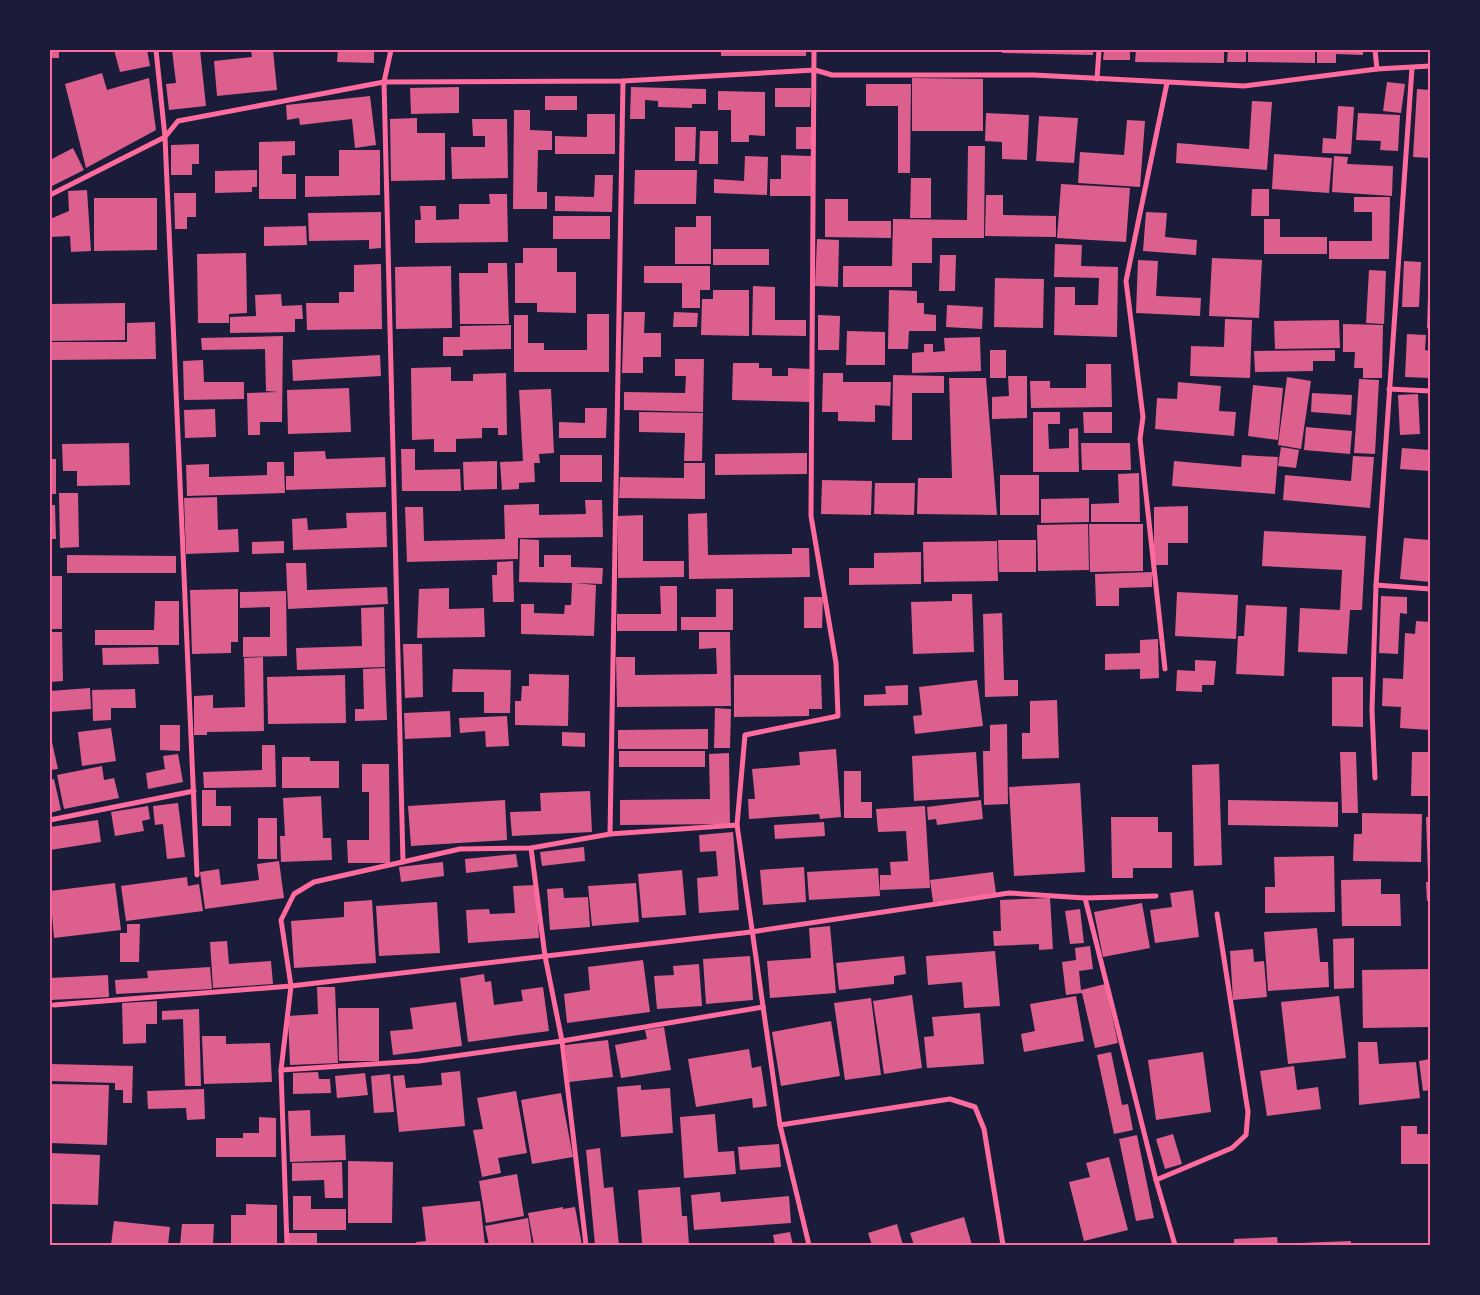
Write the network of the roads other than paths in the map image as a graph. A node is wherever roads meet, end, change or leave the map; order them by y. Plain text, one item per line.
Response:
1 (156, 50) edge
2 (391, 50) edge
3 (814, 50) edge
4 (1099, 50) edge
5 (1375, 50) edge
6 (1430, 66) edge
7 (1412, 68) junction
8 (1377, 69) junction
9 (816, 70) junction
10 (1097, 79) junction
11 (623, 81) junction
12 (384, 82) junction
13 (1167, 83) junction
14 (165, 137) junction
15 (50, 195) edge
16 (1389, 390) junction
17 (1430, 392) edge
18 (1376, 584) junction
19 (1430, 589) edge
20 (1165, 669) dead end
21 (1375, 778) dead end
22 (194, 791) junction
23 (50, 820) edge
24 (737, 825) junction
25 (610, 834) junction
26 (531, 848) junction
27 (403, 862) junction
28 (197, 875) dead end
29 (1156, 896) dead end
30 (1085, 898) junction
31 (1217, 914) dead end
32 (751, 932) junction
33 (545, 956) junction
34 (291, 986) junction
35 (54, 1005) dead end
36 (762, 1007) junction
37 (562, 1041) junction
38 (281, 1070) junction
39 (780, 1124) junction
40 (1156, 1180) junction
41 (287, 1245) edge
42 (586, 1245) edge
43 (809, 1245) edge
44 (1003, 1245) edge
45 (1175, 1245) edge

1 - 14 street
2 - 12 street
3 - 9 street
4 - 10 street
5 - 8 street
6 - 7 street
7 - 8 street
7 - 16 street
8 - 13 street
9 - 10 street
9 - 11 street
9 - 24 street
10 - 13 street
11 - 12 street
11 - 25 street
12 - 14 street
12 - 27 street
13 - 20 street
14 - 15 street
14 - 22 street
16 - 17 street
16 - 18 street
18 - 19 street
18 - 21 street
22 - 23 street
22 - 28 street
24 - 25 street
24 - 32 street
25 - 26 street
26 - 27 street
26 - 33 street
27 - 34 street
29 - 30 street
30 - 32 street
30 - 40 street
31 - 40 street
32 - 33 street
32 - 36 street
33 - 34 street
33 - 37 street
34 - 35 street
34 - 38 street
36 - 37 street
36 - 39 street
37 - 38 street
37 - 42 street
38 - 41 street
39 - 43 street
39 - 44 street
40 - 45 street

